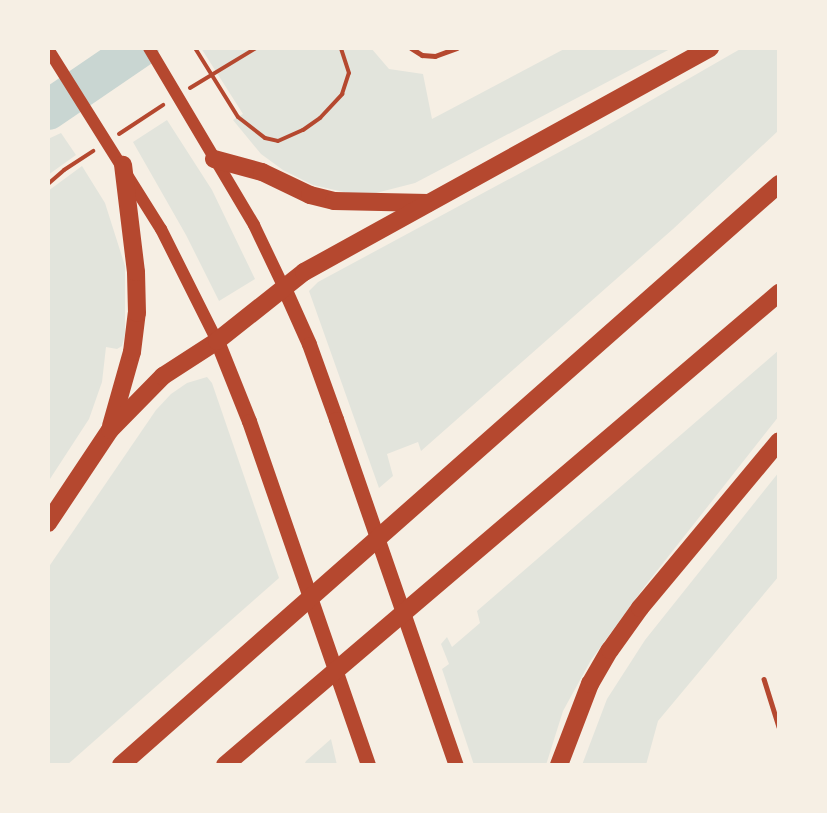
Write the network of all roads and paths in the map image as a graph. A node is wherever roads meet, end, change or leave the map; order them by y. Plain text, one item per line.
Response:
1 (149, 48) edge
2 (195, 48) edge
3 (256, 48) edge
4 (341, 48) edge
5 (411, 48) edge
6 (456, 48) edge
7 (710, 48) edge
8 (48, 49) edge
9 (180, 94) dead end
10 (171, 101) dead end
11 (112, 138) dead end
12 (102, 145) dead end
13 (214, 159) junction
14 (123, 165) junction
15 (48, 184) edge
16 (779, 184) edge
17 (429, 203) junction
18 (284, 288) junction
19 (779, 293) edge
20 (217, 341) junction
21 (110, 430) junction
22 (779, 441) edge
23 (48, 523) edge
24 (764, 680) dead end
25 (779, 727) edge
26 (121, 765) edge
27 (225, 765) edge
28 (368, 765) edge
29 (456, 765) edge
30 (559, 765) edge

1 - 13 main road
2 - 4 path
3 - 9 path
5 - 6 lane
7 - 17 highway
8 - 14 main road
10 - 11 path
12 - 15 path
13 - 17 highway
13 - 18 main road
14 - 20 main road
14 - 21 highway
16 - 26 highway
17 - 18 highway
18 - 20 highway
18 - 29 main road
19 - 27 highway
20 - 21 highway
20 - 28 main road
21 - 23 highway
22 - 30 highway
24 - 25 lane

